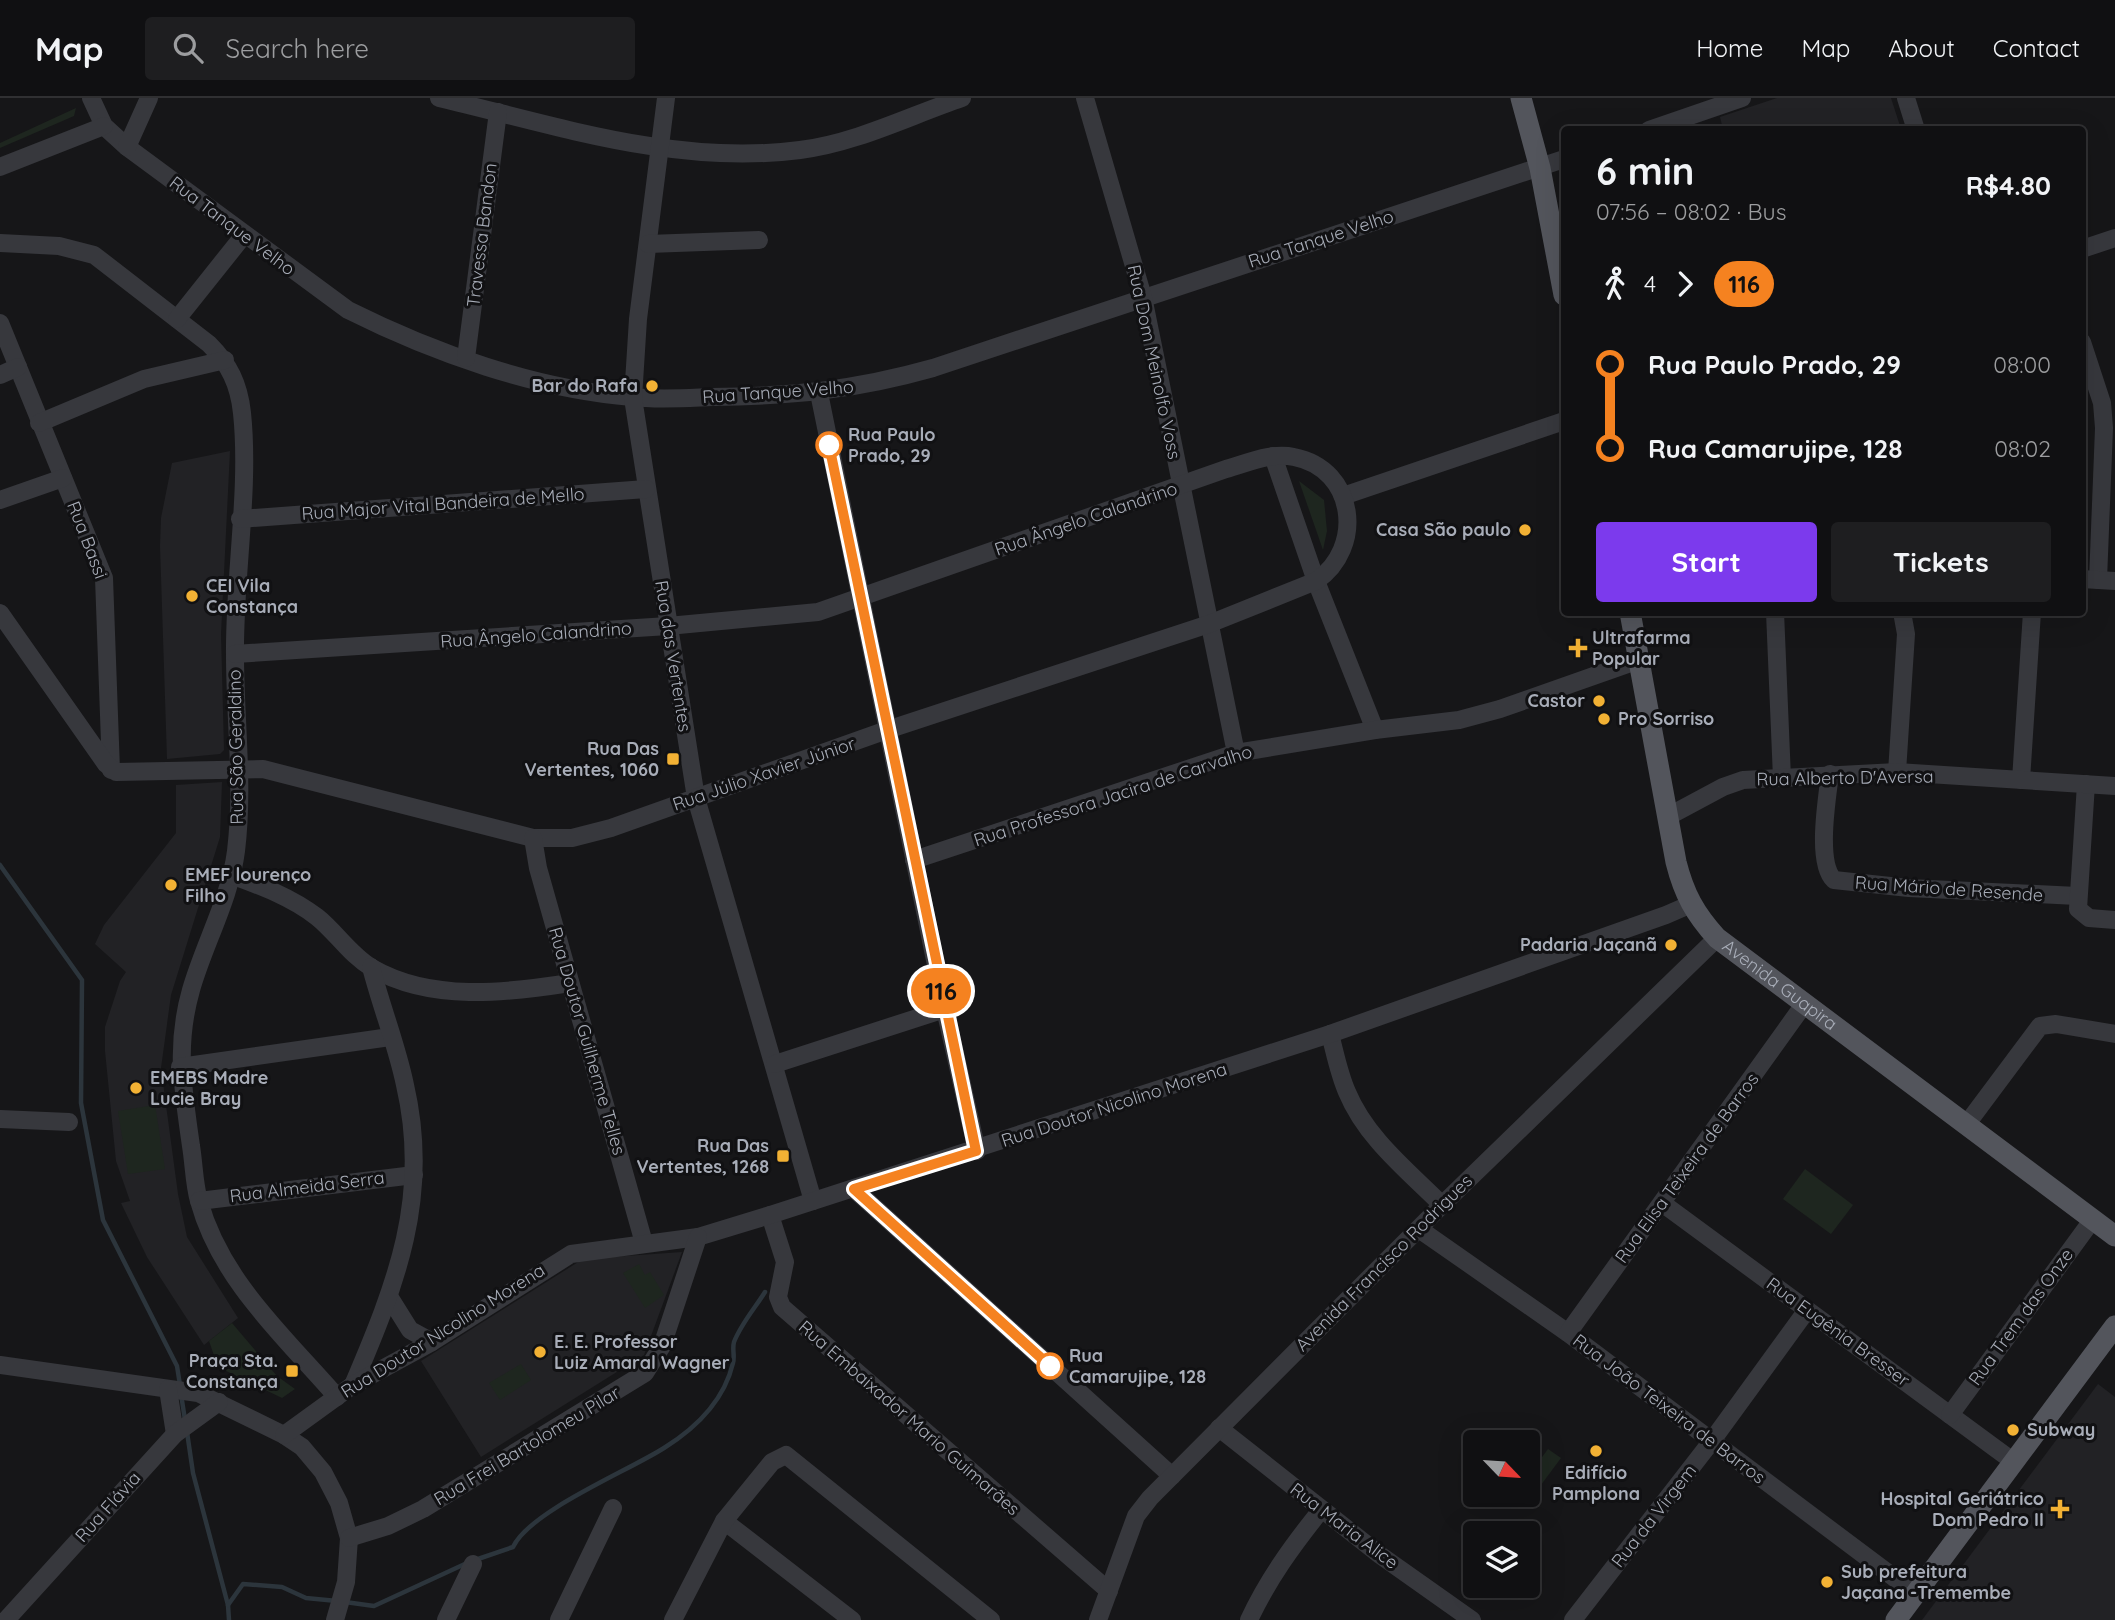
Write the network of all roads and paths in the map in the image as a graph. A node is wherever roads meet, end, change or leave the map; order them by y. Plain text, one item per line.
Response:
1 (91, 98) edge
2 (149, 98) edge
3 (439, 98) edge
4 (666, 98) edge
5 (962, 98) edge
6 (1085, 98) edge
7 (1521, 98) edge
8 (1742, 98) edge
9 (1906, 98) edge
10 (913, 106) edge
11 (498, 112) junction
12 (104, 126) junction
13 (1661, 126) edge
14 (1915, 126) edge
15 (127, 147) junction
16 (660, 150) junction
17 (1561, 160) edge
18 (0, 167) edge
19 (1540, 168) junction
20 (244, 235) junction
21 (2115, 238) edge
22 (760, 240) dead end
23 (0, 243) edge
24 (648, 244) junction
25 (2086, 248) edge
26 (1561, 279) edge
27 (1143, 297) junction
28 (177, 319) junction
29 (0, 323) edge
30 (2086, 354) edge
31 (466, 358) junction
32 (225, 360) junction
33 (18, 367) junction
34 (0, 375) edge
35 (819, 393) junction
36 (633, 398) junction
37 (1561, 422) edge
38 (39, 423) junction
39 (1273, 456) junction
40 (63, 478) junction
41 (1181, 487) junction
42 (646, 489) junction
43 (1343, 496) junction
44 (0, 500) edge
45 (240, 519) junction
46 (2098, 580) edge
47 (1317, 581) junction
48 (860, 598) junction
49 (0, 613) edge
50 (1631, 616) edge
51 (1775, 616) edge
52 (1903, 616) edge
53 (2032, 616) edge
54 (1209, 624) junction
55 (668, 626) junction
56 (234, 654) junction
57 (1639, 660) junction
58 (887, 730) junction
59 (1375, 730) junction
60 (1237, 753) junction
61 (108, 767) junction
62 (240, 768) junction
63 (1898, 772) junction
64 (1830, 774) junction
65 (1782, 778) junction
66 (2021, 780) junction
67 (2086, 784) junction
68 (2115, 786) edge
69 (696, 798) junction
70 (1667, 817) junction
71 (533, 838) junction
72 (914, 860) junction
73 (230, 875) junction
74 (2077, 896) junction
75 (1689, 905) junction
76 (2115, 920) edge
77 (1717, 938) junction
78 (371, 967) junction
79 (570, 983) junction
80 (1805, 1003) junction
81 (944, 1009) junction
82 (1330, 1034) junction
83 (2115, 1034) edge
84 (390, 1037) junction
85 (775, 1064) junction
86 (180, 1067) junction
87 (0, 1119) edge
88 (69, 1122) dead end
89 (1966, 1125) junction
90 (976, 1151) junction
91 (414, 1175) junction
92 (854, 1189) junction
93 (199, 1201) junction
94 (813, 1201) junction
95 (1662, 1203) junction
96 (1442, 1205) junction
97 (770, 1215) junction
98 (2093, 1220) junction
99 (1419, 1228) junction
100 (2115, 1236) edge
101 (698, 1237) junction
102 (644, 1242) junction
103 (390, 1298) junction
104 (1807, 1310) junction
105 (2115, 1326) edge
106 (1568, 1333) junction
107 (432, 1342) junction
108 (0, 1365) edge
109 (353, 1385) junction
110 (171, 1389) junction
111 (337, 1397) junction
112 (210, 1403) junction
113 (1950, 1415) junction
114 (1219, 1428) junction
115 (176, 1433) junction
116 (284, 1434) junction
117 (1711, 1442) junction
118 (2014, 1462) junction
119 (1172, 1476) junction
120 (613, 1508) dead end
121 (1321, 1510) junction
122 (724, 1521) junction
123 (349, 1538) junction
124 (473, 1564) dead end
125 (1109, 1591) junction
126 (1916, 1594) junction
127 (337, 1615) edge
128 (6, 1620) edge
129 (446, 1620) edge
130 (559, 1620) edge
131 (673, 1620) edge
132 (852, 1620) edge
133 (991, 1620) edge
134 (1098, 1620) edge
135 (1249, 1620) edge
136 (1472, 1620) edge
137 (1573, 1620) edge
138 (1896, 1620) edge

1 - 12 street, Rua Tanque Velho
2 - 15 street
3 - 11 street
4 - 16 street, Rua das Vertentes
5 - 10 street
6 - 27 street, Rua Dom Meinolfo Voss
7 - 19 main road
8 - 13 street
9 - 14 street
10 - 16 street
11 - 16 street
11 - 31 street, Travessa Bandon
12 - 15 street, Rua Tanque Velho
12 - 18 street
15 - 20 street, Rua Tanque Velho
16 - 24 street, Rua das Vertentes
17 - 19 street, Rua Tanque Velho
19 - 26 main road
19 - 27 street, Rua Tanque Velho
20 - 28 street
20 - 31 street, Rua Tanque Velho
21 - 25 street
22 - 24 street
23 - 28 street, Rua São Geraldino
24 - 36 street, Rua das Vertentes
27 - 35 street, Rua Tanque Velho
27 - 41 street, Rua Dom Meinolfo Voss
28 - 32 street, Rua São Geraldino
29 - 33 street, Rua Bassi
30 - 46 street
31 - 36 street, Rua Tanque Velho
32 - 38 street
32 - 45 street, Rua São Geraldino
33 - 34 street
33 - 38 street, Rua Bassi
35 - 36 street, Rua Tanque Velho
35 - 48 street
36 - 42 street, Rua das Vertentes
37 - 43 street
38 - 40 street, Rua Bassi
39 - 41 street, Rua Ângelo Calandrino
39 - 43 street
39 - 47 street
40 - 44 street
40 - 61 street, Rua Bassi
41 - 48 street, Rua Ângelo Calandrino
41 - 54 street, Rua Dom Meinolfo Voss
42 - 45 street, Rua Major Vital Bandeira de Mello
42 - 55 street, Rua das Vertentes
43 - 47 street
45 - 56 street, Rua São Geraldino
47 - 54 street, Rua Júlio Xavier Júnior
47 - 59 street
48 - 55 street, Rua Ângelo Calandrino
48 - 58 street
49 - 61 street
50 - 57 main road, Avenida Guapira
51 - 65 street
52 - 63 street
53 - 66 street
54 - 58 street, Rua Júlio Xavier Júnior
54 - 60 street, Rua Dom Meinolfo Voss
55 - 56 street, Rua Ângelo Calandrino
55 - 69 street, Rua das Vertentes
56 - 62 street, Rua São Geraldino
57 - 59 street, Rua Professora Jacira de Carvalho
57 - 70 main road, Avenida Guapira
58 - 69 street, Rua Júlio Xavier Júnior
58 - 72 street
59 - 60 street, Rua Professora Jacira de Carvalho
60 - 72 street, Rua Professora Jacira de Carvalho
61 - 62 street, Rua Júlio Xavier Júnior
62 - 71 street, Rua Júlio Xavier Júnior
62 - 73 street, Rua São Geraldino
63 - 64 street, Rua Alberto D'Aversa
63 - 66 street, Rua Alberto D'Aversa
64 - 65 street, Rua Alberto D'Aversa
64 - 74 street, Rua Mário de Resende
65 - 70 street, Rua Alberto D'Aversa
66 - 67 street, Rua Alberto D'Aversa
67 - 68 street, Rua Alberto D'Aversa
67 - 74 street
69 - 71 street, Rua Júlio Xavier Júnior
69 - 85 street, Rua das Vertentes
70 - 75 main road, Avenida Guapira
71 - 79 street, Rua Doutor Guilherme Telles
72 - 81 street
73 - 78 street
73 - 86 street, Rua São Geraldino
74 - 76 street
75 - 77 main road, Avenida Guapira
75 - 82 street, Rua Doutor Nicolino Morena
77 - 80 main road, Avenida Guapira
77 - 96 street, Avenida Francisco Rodrigues
78 - 79 street
78 - 84 street
79 - 102 street, Rua Doutor Guilherme Telles
80 - 89 main road, Avenida Guapira
80 - 95 street, Rua Elisa Teixeira de Barros
81 - 85 street
81 - 90 street
82 - 90 street, Rua Doutor Nicolino Morena
82 - 96 street
83 - 89 street
84 - 86 street
84 - 91 street
85 - 94 street, Rua das Vertentes
86 - 93 street, Rua São Geraldino
87 - 88 street
89 - 98 main road, Avenida Guapira
90 - 92 street, Rua Doutor Nicolino Morena
91 - 93 street, Rua Almeida Serra
91 - 103 street
92 - 94 street, Rua Doutor Nicolino Morena
92 - 119 street
93 - 111 street, Rua São Geraldino
94 - 97 street, Rua Doutor Nicolino Morena
95 - 104 street, Rua Eugênia Bresser
95 - 106 street, Rua Elisa Teixeira de Barros
96 - 99 street, Avenida Francisco Rodrigues
97 - 101 street, Rua Doutor Nicolino Morena
97 - 125 street, Rua Embaixador Mario Guimarães
98 - 100 main road, Avenida Guapira
98 - 113 street, Rua Trem das Onze
99 - 106 street, Rua João Teixeira de Barros
99 - 114 street, Avenida Francisco Rodrigues
101 - 102 street, Rua Doutor Nicolino Morena
101 - 123 street, Rua Frei Bartolomeu Pilar
102 - 107 street, Rua Doutor Nicolino Morena
103 - 107 street
103 - 109 street
104 - 113 street, Rua Eugênia Bresser
104 - 117 street, Rua da Virgem
105 - 118 main road
106 - 117 street, Rua João Teixeira de Barros
107 - 109 street, Rua Doutor Nicolino Morena
108 - 110 street
109 - 111 street, Rua Doutor Nicolino Morena
110 - 112 street
110 - 115 street
111 - 116 street, Rua Doutor Nicolino Morena
112 - 115 street, Rua Flávia
112 - 116 street
113 - 118 street, Rua Eugênia Bresser
114 - 119 street, Avenida Francisco Rodrigues
114 - 121 street, Rua Maria Alice
115 - 128 street, Rua Flávia
116 - 123 street
117 - 126 street, Rua João Teixeira de Barros
117 - 137 street, Rua da Virgem
118 - 126 main road
119 - 125 street, Avenida Francisco Rodrigues
120 - 130 street
121 - 135 street
121 - 136 street, Rua Maria Alice
122 - 131 street
122 - 132 street
122 - 133 street
123 - 127 street
124 - 129 street
125 - 134 street, Avenida Francisco Rodrigues
126 - 138 main road

